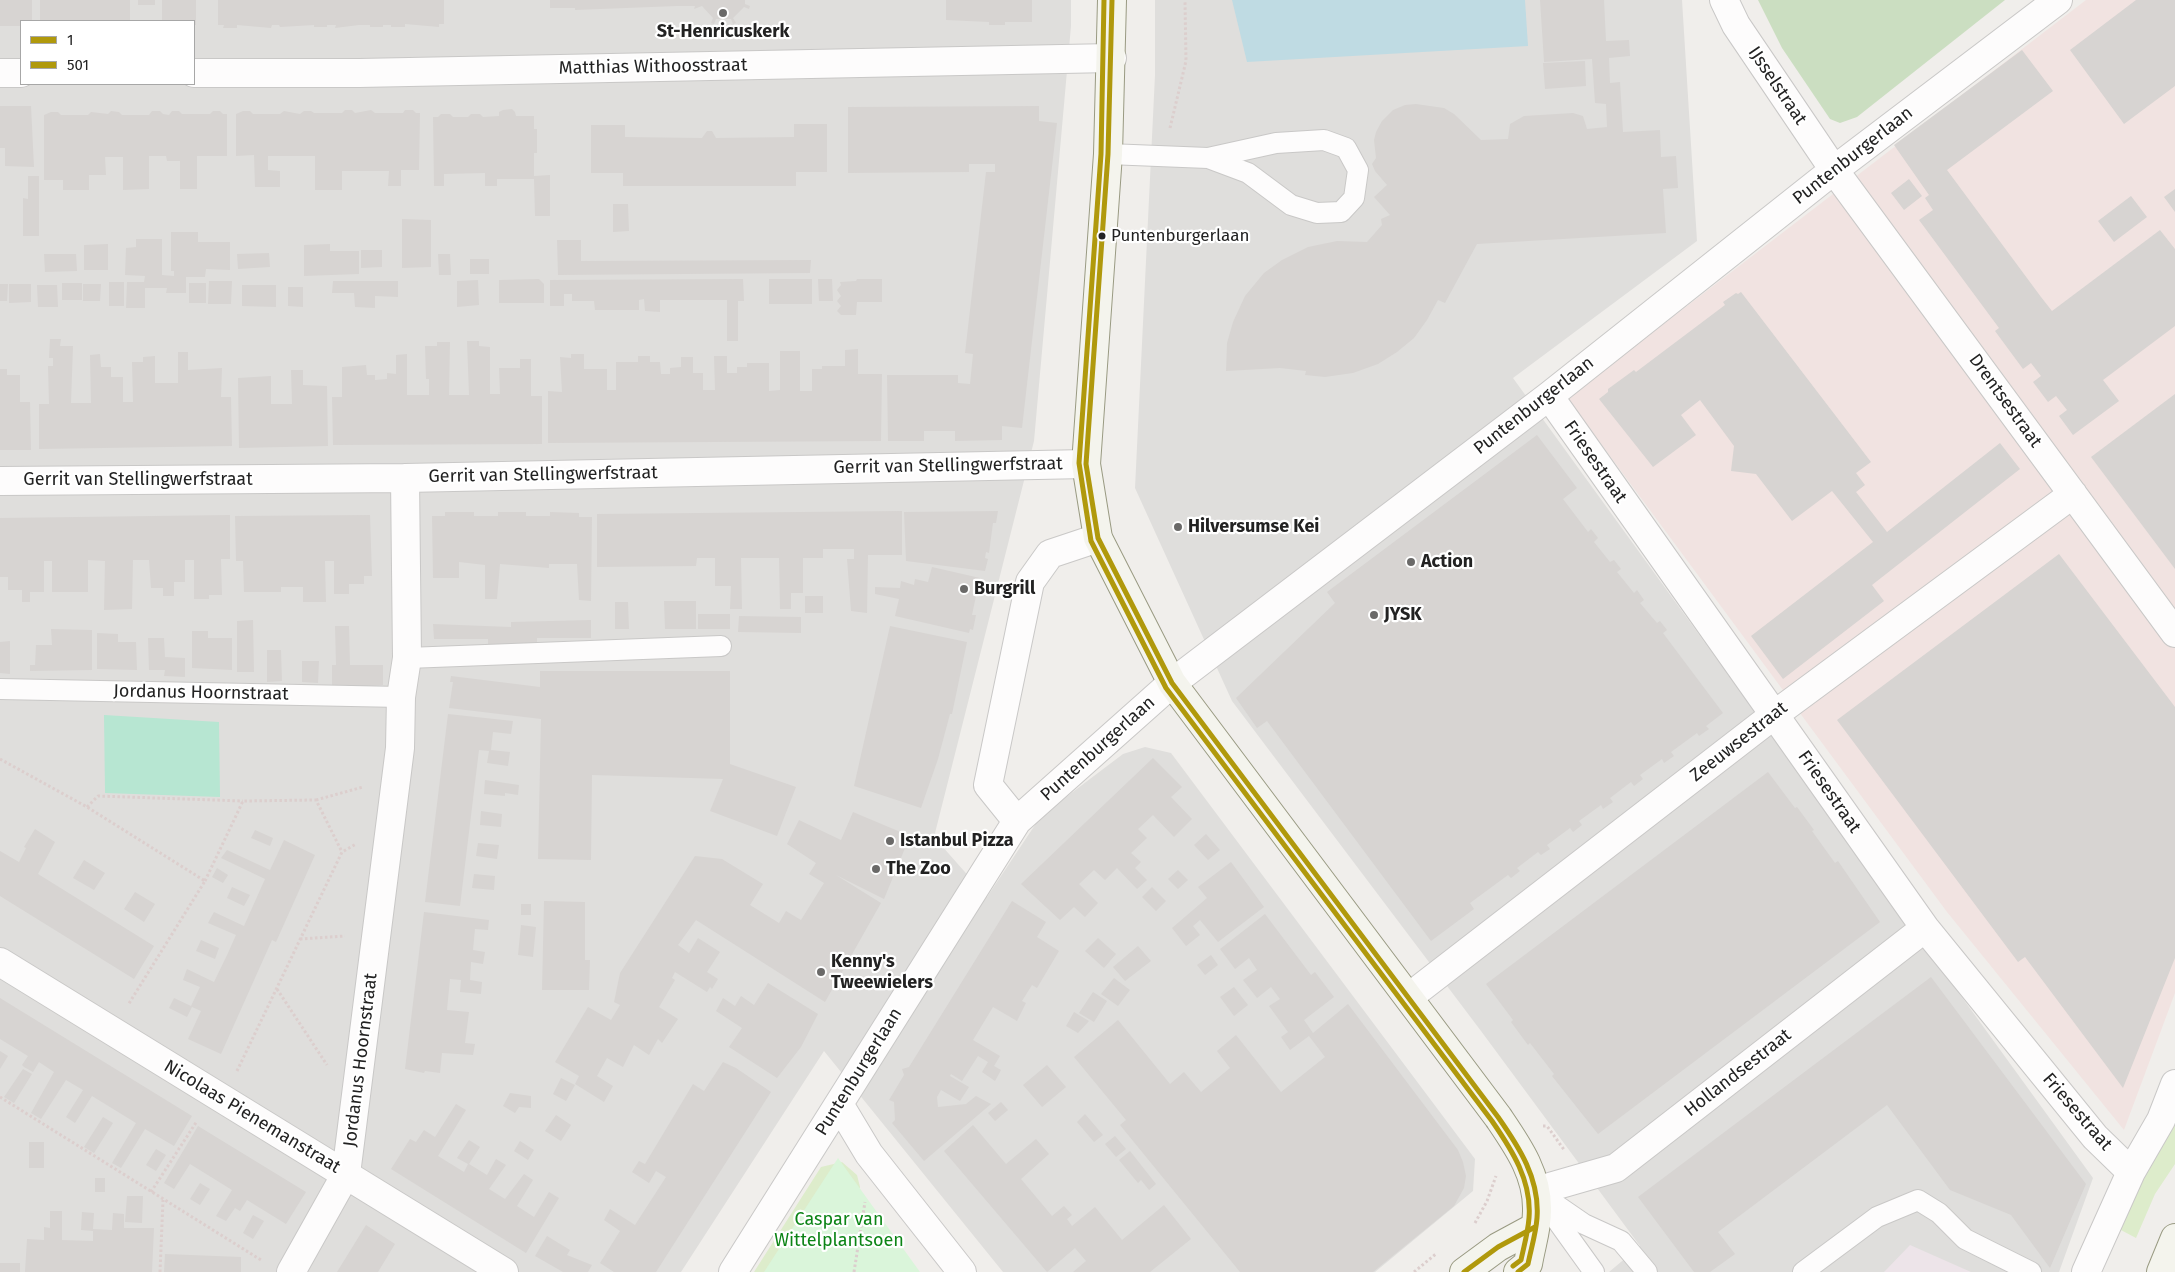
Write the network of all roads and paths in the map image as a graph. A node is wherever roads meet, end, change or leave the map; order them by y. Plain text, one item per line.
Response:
1 (1112, 0) edge
2 (1186, 0) edge
3 (1724, 0) edge
4 (2058, 0) edge
5 (1112, 58) junction
6 (0, 73) edge
7 (20, 73) edge
8 (195, 73) edge
9 (1108, 154) junction
10 (1164, 156) junction
11 (1208, 158) junction
12 (1834, 170) junction
13 (1549, 396) junction
14 (1086, 464) junction
15 (405, 478) junction
16 (0, 481) edge
17 (2073, 494) junction
18 (1098, 538) junction
19 (2175, 633) edge
20 (722, 646) dead end
21 (407, 658) junction
22 (1172, 683) junction
23 (0, 689) edge
24 (401, 697) junction
25 (1774, 715) junction
26 (0, 759) edge
27 (396, 777) junction
28 (316, 800) junction
29 (243, 801) junction
30 (87, 806) junction
31 (1017, 821) junction
32 (390, 827) junction
33 (342, 852) junction
34 (205, 881) junction
35 (1925, 928) junction
36 (376, 934) junction
37 (300, 938) junction
38 (0, 962) edge
39 (277, 988) junction
40 (1409, 997) junction
41 (112, 1031) junction
42 (2175, 1084) edge
43 (0, 1097) edge
44 (219, 1098) junction
45 (839, 1104) junction
46 (355, 1107) junction
47 (869, 1154) junction
48 (1497, 1172) dead end
49 (2131, 1172) junction
50 (346, 1174) junction
51 (1536, 1191) junction
52 (151, 1192) junction
53 (164, 1200) junction
54 (1535, 1227) junction
55 (1467, 1229) dead end
56 (2175, 1239) edge
57 (1444, 1247) dead end
58 (264, 1262) dead end
59 (160, 1272) edge
60 (291, 1272) edge
61 (504, 1272) edge
62 (733, 1272) edge
63 (854, 1272) edge
64 (962, 1272) edge
65 (1414, 1272) edge
66 (1464, 1272) edge
67 (1518, 1272) edge
68 (1594, 1272) edge
69 (1647, 1272) edge
70 (1802, 1272) edge
71 (2031, 1272) edge
72 (2086, 1272) edge
73 (2161, 1272) edge

1 - 5 street
2 - 10 path
3 - 12 street, IJsselstraat
4 - 12 street, Puntenburgerlaan
5 - 8 street, Matthias Withoosstraat
5 - 9 street
6 - 7 street
9 - 10 lane
9 - 14 street
10 - 11 lane
11 - 11 lane
12 - 13 street, Puntenburgerlaan
12 - 17 street, Drentsestraat
13 - 22 street, Puntenburgerlaan
13 - 25 street, Friesestraat
14 - 15 street, Gerrit van Stellingwerfstraat
14 - 18 street
15 - 16 street, Gerrit van Stellingwerfstraat
15 - 21 street, Jordanus Hoornstraat
17 - 19 street, Drentsestraat
17 - 25 street, Zeeuwsestraat
18 - 22 street
18 - 31 street
20 - 21 lane
21 - 24 street, Jordanus Hoornstraat
22 - 31 street, Puntenburgerlaan
22 - 40 street
23 - 24 lane, Jordanus Hoornstraat
24 - 27 street, Jordanus Hoornstraat
25 - 35 street, Friesestraat
25 - 40 street, Zeeuwsestraat
26 - 30 path
27 - 28 path
27 - 32 street, Jordanus Hoornstraat
28 - 29 path
28 - 33 path
29 - 30 path
29 - 34 path
30 - 34 path
31 - 45 street, Puntenburgerlaan
32 - 33 path
32 - 36 street, Jordanus Hoornstraat
33 - 37 path
34 - 41 path
35 - 49 street, Friesestraat
35 - 51 street, Hollandsestraat
36 - 37 path
36 - 46 street, Jordanus Hoornstraat
37 - 39 path
38 - 41 street, Nicolaas Pienemanstraat
39 - 44 path
39 - 46 path
40 - 51 street
41 - 44 street, Nicolaas Pienemanstraat
42 - 49 street
43 - 52 path
44 - 50 street, Nicolaas Pienemanstraat
44 - 52 path
45 - 47 street
45 - 62 street, Puntenburgerlaan
46 - 50 street, Jordanus Hoornstraat
47 - 63 path
47 - 64 street
48 - 55 path
49 - 72 street
50 - 60 street
50 - 61 street, Nicolaas Pienemanstraat
51 - 54 street
51 - 68 lane
51 - 69 lane
52 - 53 path
53 - 58 path
53 - 59 path
54 - 66 street
54 - 67 street
56 - 73 street
57 - 65 path
70 - 71 lane

